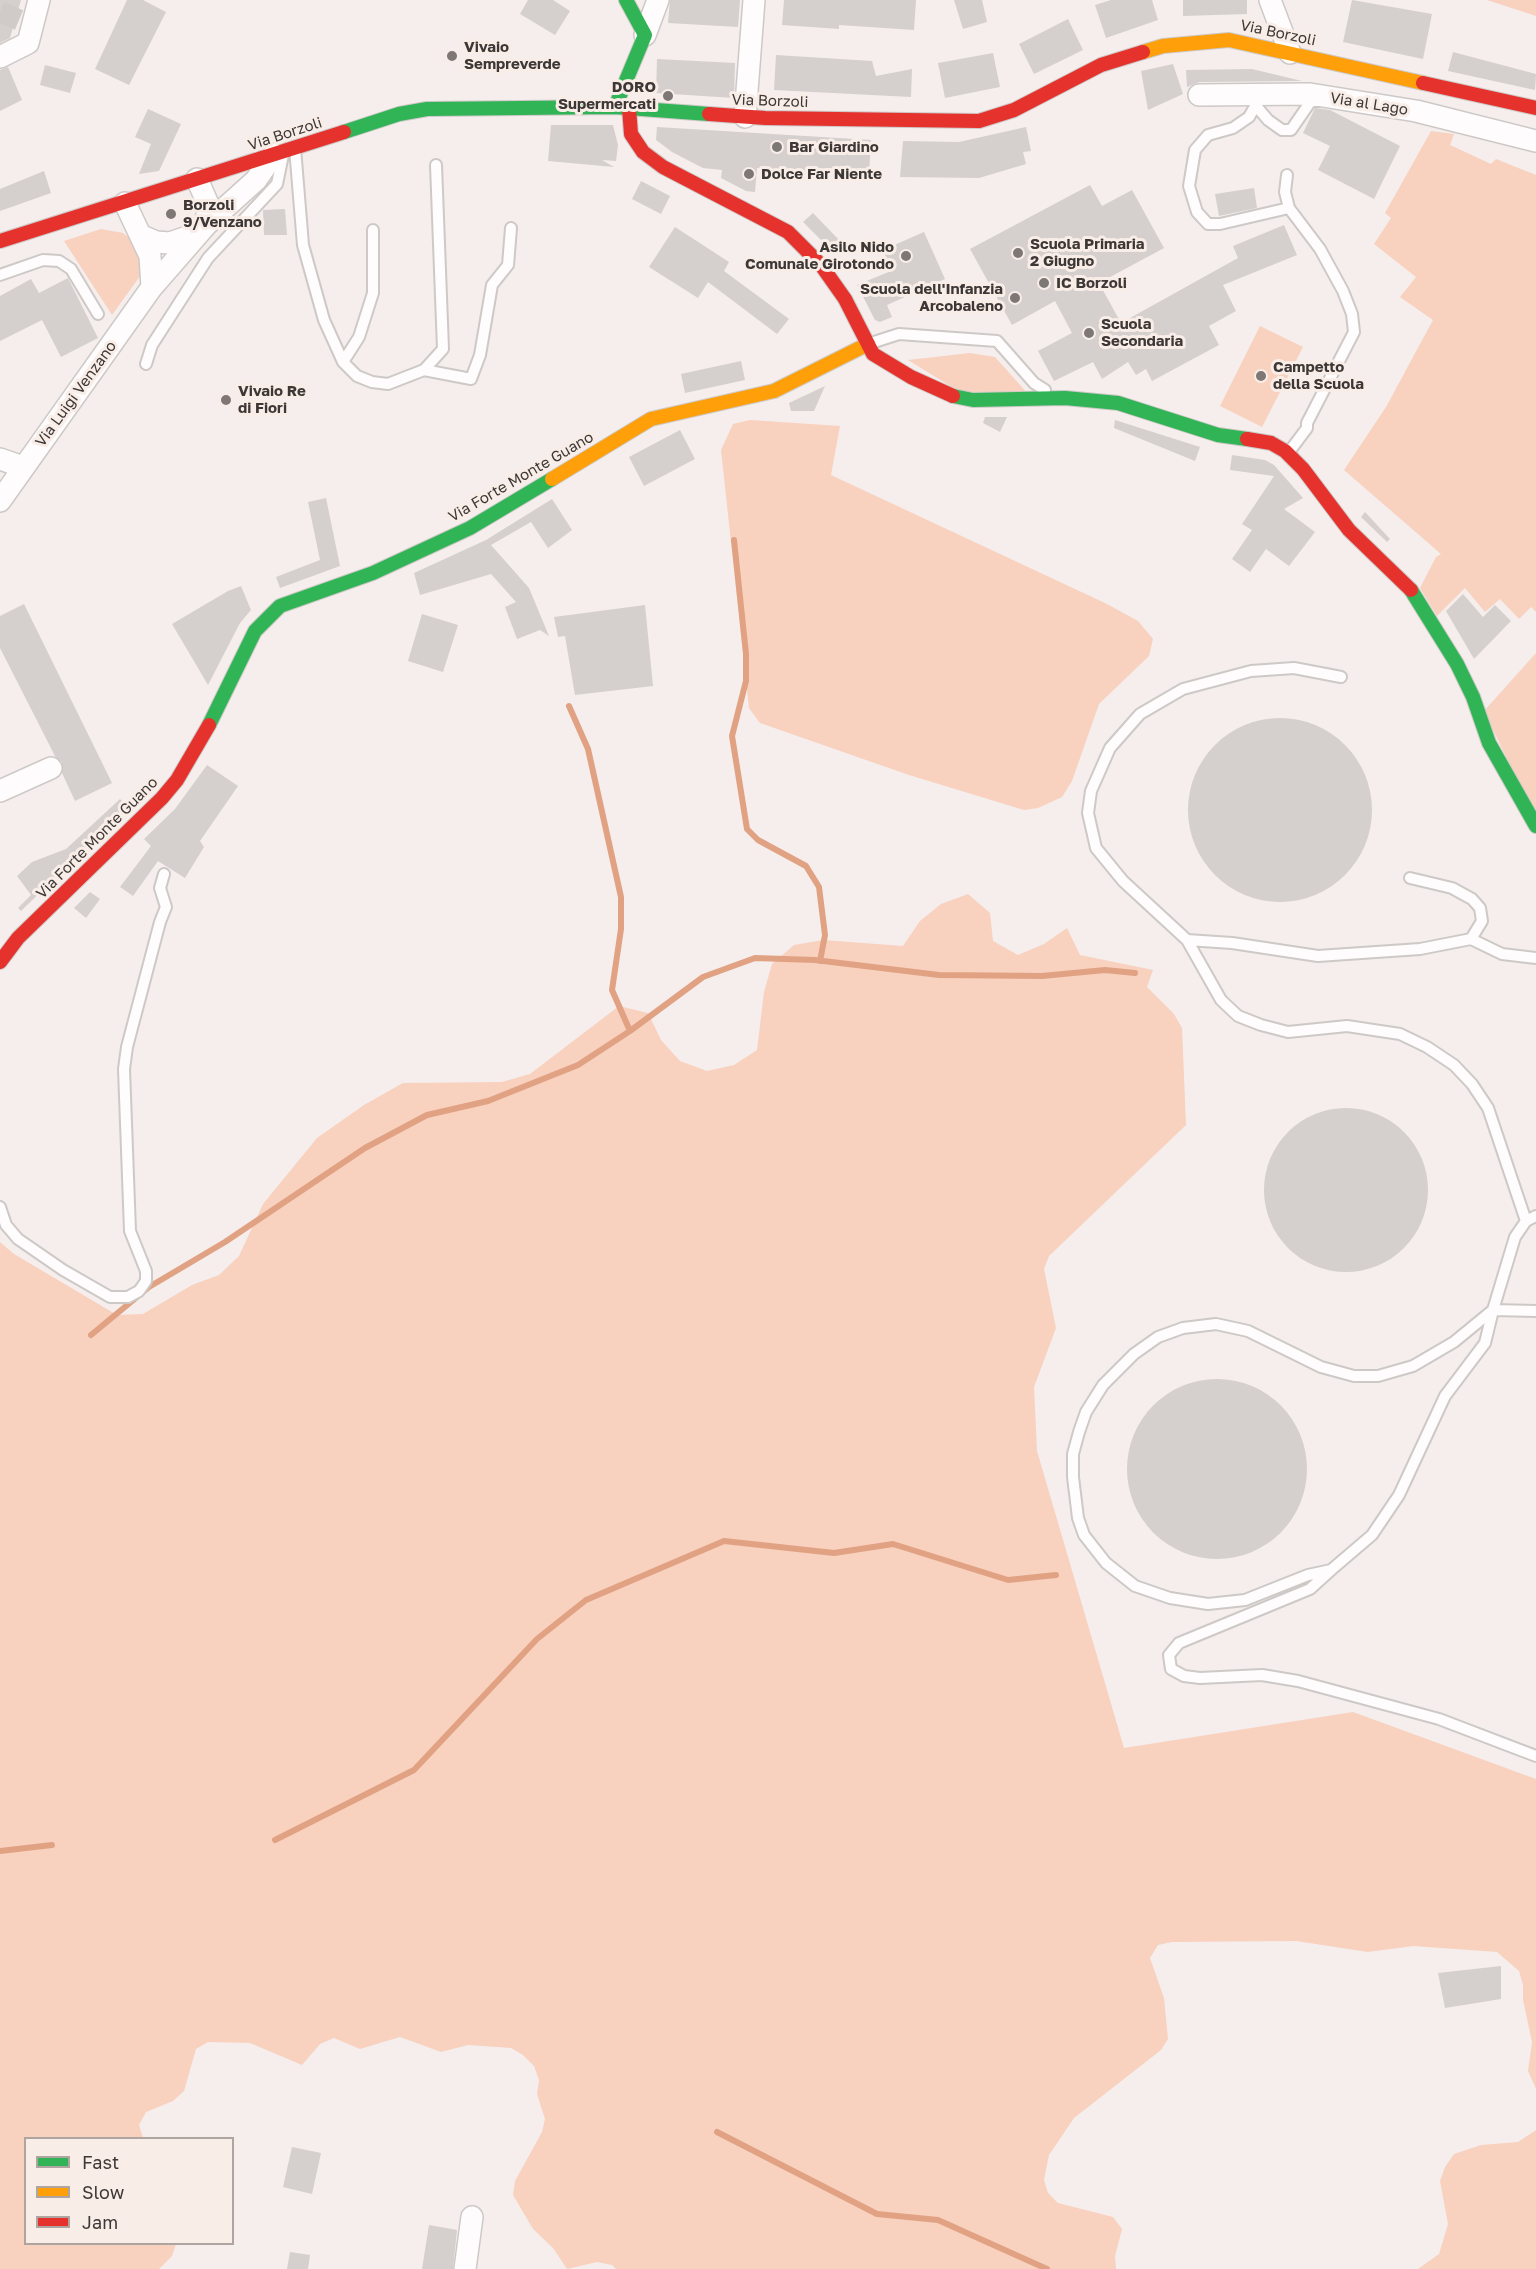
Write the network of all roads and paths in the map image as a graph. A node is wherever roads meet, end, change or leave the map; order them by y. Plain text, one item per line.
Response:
1 (39, 0) edge
2 (626, 0) edge
3 (658, 0) edge
4 (754, 0) edge
5 (1270, 0) edge
6 (19, 20) dead end
7 (645, 35) junction
8 (1290, 53) junction
9 (5, 54) edge
10 (1199, 95) dead end
11 (1260, 100) junction
12 (622, 107) junction
13 (1536, 108) edge
14 (1345, 109) dead end
15 (745, 117) junction
16 (1536, 141) edge
17 (284, 151) junction
18 (436, 165) dead end
19 (1287, 175) dead end
20 (196, 179) junction
21 (124, 202) junction
22 (1289, 208) junction
23 (206, 225) junction
24 (511, 228) dead end
25 (373, 230) dead end
26 (142, 236) junction
27 (0, 241) edge
28 (1, 276) edge
29 (152, 287) junction
30 (98, 314) dead end
31 (868, 344) junction
32 (343, 362) junction
33 (146, 364) dead end
34 (424, 370) junction
35 (1089, 388) dead end
36 (1288, 454) junction
37 (0, 459) edge
38 (23, 467) junction
39 (0, 501) edge
40 (1341, 677) dead end
41 (51, 768) dead end
42 (0, 791) edge
43 (1536, 826) edge
44 (164, 874) dead end
45 (1410, 878) dead end
46 (1471, 939) junction
47 (1187, 940) junction
48 (1536, 958) edge
49 (0, 962) edge
50 (0, 1207) edge
51 (1531, 1219) edge
52 (1493, 1310) junction
53 (1536, 1311) edge
54 (1331, 1570) junction
55 (1536, 1756) edge
56 (472, 2217) dead end
57 (465, 2269) edge

1 - 9 street
2 - 7 street
3 - 7 street
4 - 15 street
5 - 8 street
6 - 9 street
7 - 12 street
8 - 13 street, Via Borzoli
8 - 15 street, Via Borzoli
10 - 11 street, Via al Lago
11 - 14 lane
11 - 16 street, Via al Lago
11 - 22 lane
12 - 15 street, Via Borzoli
12 - 17 street, Via Borzoli
12 - 31 street
17 - 20 street, Via Borzoli
17 - 23 street, Via Luigi Venzano
17 - 32 lane
17 - 33 lane
18 - 34 lane
19 - 22 lane
20 - 21 street, Via Borzoli
20 - 23 street
21 - 26 street
21 - 27 street, Via Borzoli
22 - 36 lane
23 - 26 street
23 - 29 street, Via Luigi Venzano
24 - 34 lane
25 - 32 lane
26 - 29 street
28 - 30 lane
29 - 38 street, Via Luigi Venzano
31 - 35 lane
31 - 36 street
31 - 49 street, Via Forte Monte Guano
32 - 34 lane
36 - 43 street
37 - 38 street
38 - 39 street, Via Luigi Venzano
40 - 47 lane
41 - 42 street
44 - 50 lane
45 - 46 lane
46 - 47 lane
46 - 48 lane
47 - 51 lane
51 - 52 lane
52 - 53 lane
52 - 54 lane
52 - 54 lane
54 - 55 lane
56 - 57 street

